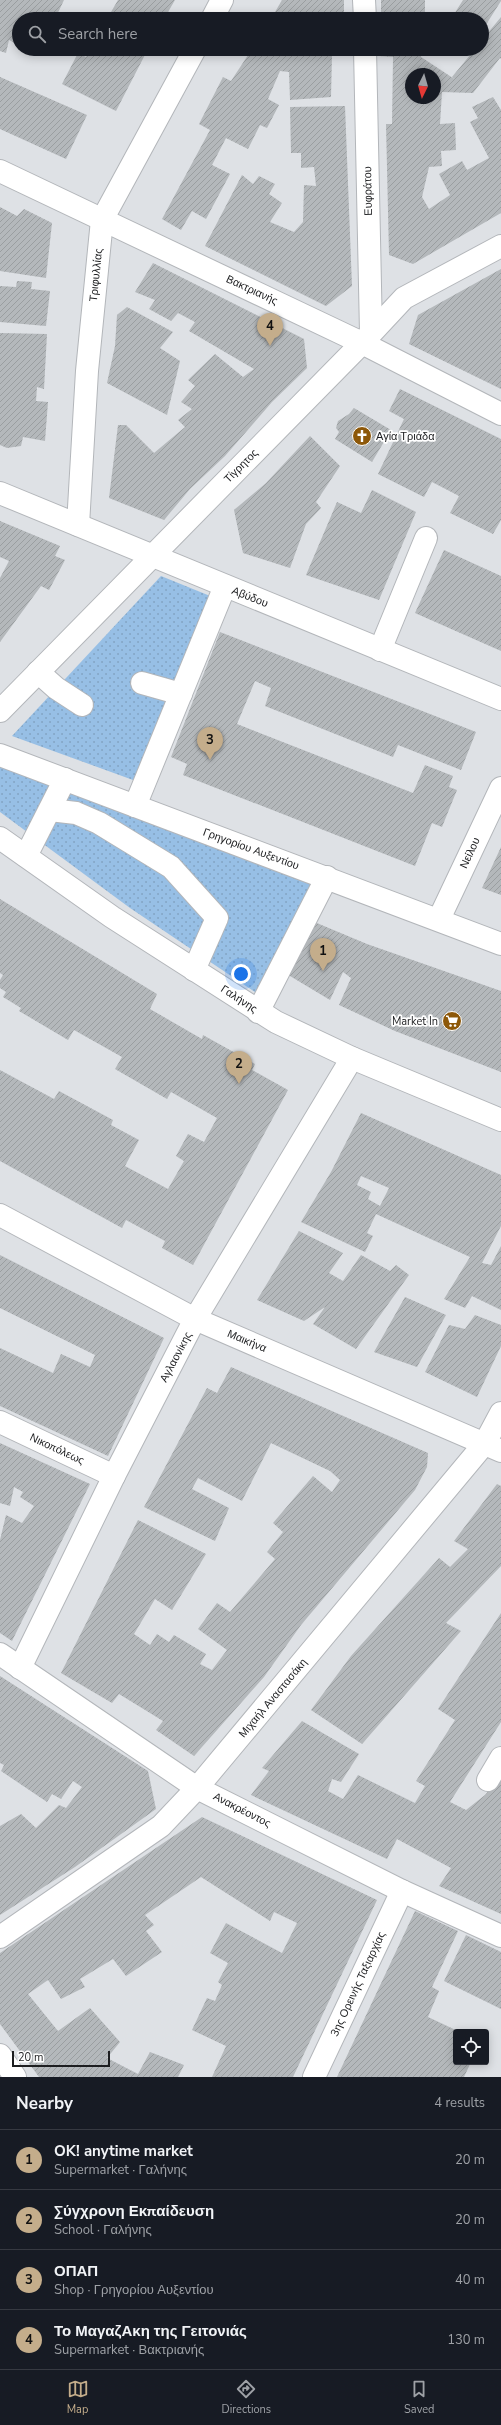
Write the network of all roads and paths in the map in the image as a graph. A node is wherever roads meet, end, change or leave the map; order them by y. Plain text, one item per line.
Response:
1 (222, 0) edge
2 (364, 0) edge
3 (216, 12) edge
4 (365, 12) edge
5 (191, 56) edge
6 (365, 56) edge
7 (0, 171) edge
8 (102, 220) junction
9 (501, 246) edge
10 (367, 338) junction
11 (501, 414) edge
12 (0, 493) edge
13 (78, 525) junction
14 (426, 538) dead end
15 (152, 556) junction
16 (225, 586) junction
17 (380, 650) junction
18 (38, 672) junction
19 (142, 683) dead end
20 (181, 694) junction
21 (501, 699) edge
22 (82, 705) dead end
23 (0, 711) edge
24 (0, 755) edge
25 (65, 779) junction
26 (501, 788) edge
27 (135, 806) junction
28 (50, 810) junction
29 (0, 838) edge
30 (26, 856) junction
31 (327, 877) junction
32 (439, 919) junction
33 (501, 944) edge
34 (194, 970) junction
35 (258, 1012) junction
36 (352, 1058) junction
37 (501, 1120) edge
38 (0, 1215) edge
39 (195, 1319) junction
40 (501, 1413) edge
41 (0, 1422) edge
42 (493, 1447) edge
43 (114, 1476) junction
44 (0, 1654) edge
45 (20, 1668) junction
46 (501, 1758) edge
47 (488, 1780) dead end
48 (197, 1788) junction
49 (402, 1891) junction
50 (501, 1936) edge
51 (0, 1937) edge
52 (0, 2055) edge
53 (15, 2077) edge
54 (314, 2077) edge

1 - 3 street
2 - 4 street
5 - 8 street, Τριφυλλίας
6 - 10 street, Ευφράτου
7 - 8 street, Βακτριανής
8 - 10 street, Βακτριανής
8 - 13 street, Τριφυλλίας
9 - 10 street, Τίγρητος
10 - 11 street, Βακτριανής
10 - 15 street, Τίγρητος
12 - 13 street, Αβύδου
13 - 15 street, Αβύδου
14 - 17 street
15 - 16 street, Αβύδου
15 - 18 street, Τίγρητος
16 - 17 street, Αβύδου
16 - 20 street
17 - 21 street, Αβύδου
18 - 22 street
18 - 23 street, Τίγρητος
19 - 20 street
20 - 27 street
24 - 25 street, Γρηγορίου Αυξεντίου
25 - 27 street, Γρηγορίου Αυξεντίου
25 - 28 street
26 - 32 street, Νείλου
27 - 31 street, Γρηγορίου Αυξεντίου
28 - 30 street
28 - 34 street
29 - 30 street, Γαλήνης
30 - 34 street, Γαλήνης
31 - 32 street, Γρηγορίου Αυξεντίου
31 - 35 street
32 - 33 street, Γρηγορίου Αυξεντίου
34 - 35 street, Γαλήνης
35 - 36 street, Γαλήνης
36 - 37 street, Γαλήνης
36 - 39 street, Αγλαονίκης
38 - 39 street, Μαικήνα
39 - 42 street, Μαικήνα
39 - 43 street, Αγλαονίκης
40 - 42 street, Μιχαήλ Αναστασάκη
41 - 43 street, Νικοπόλεως
42 - 48 street, Μιχαήλ Αναστασάκη
43 - 45 street, Αγλαονίκης
44 - 45 street, Ανακρέοντος
45 - 48 street, Ανακρέοντος
46 - 47 street
48 - 49 street, Ανακρέοντος
48 - 51 street, Μιχαήλ Αναστασάκη
49 - 50 street, Ανακρέοντος
49 - 54 street, 3ης Ορεινής Ταξιαρχίας
52 - 53 street

